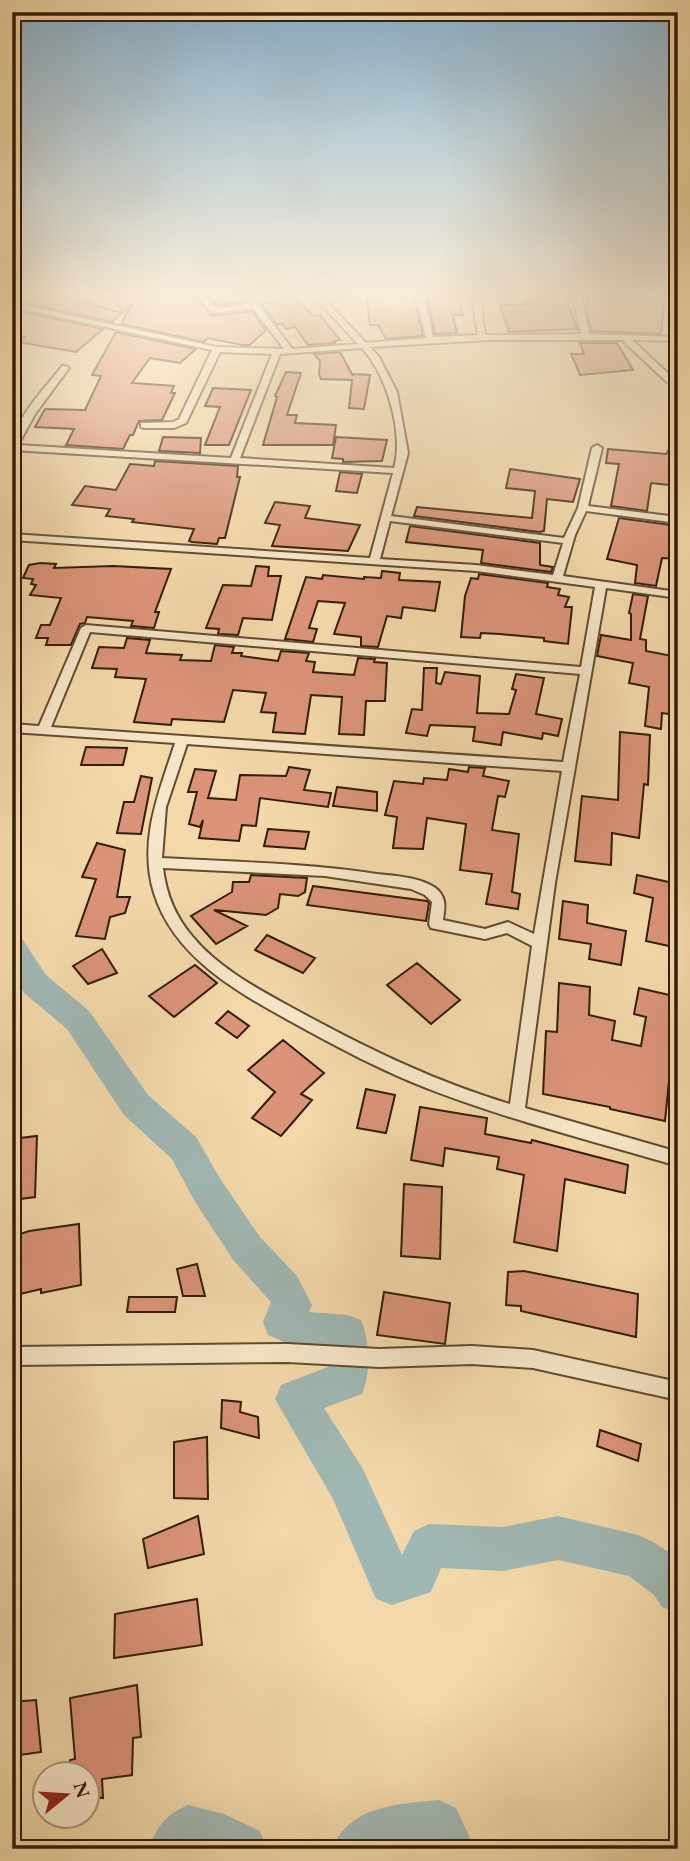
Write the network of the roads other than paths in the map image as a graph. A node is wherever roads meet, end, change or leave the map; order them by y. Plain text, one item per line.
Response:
1 (54, 383) edge
2 (202, 383) edge
3 (264, 383) edge
4 (389, 383) edge
5 (144, 425) dead end
6 (597, 448) dead end
7 (234, 461) junction
8 (399, 471) junction
9 (583, 508) junction
10 (386, 518) junction
11 (678, 520) edge
12 (12, 537) edge
13 (568, 541) junction
14 (375, 560) junction
15 (557, 579) junction
16 (601, 585) junction
17 (678, 595) edge
18 (587, 671) junction
19 (12, 728) edge
20 (44, 729) junction
21 (182, 739) junction
22 (569, 767) junction
23 (158, 863) junction
24 (540, 943) junction
25 (517, 1112) junction
26 (678, 1159) edge
27 (12, 1356) edge
28 (678, 1391) edge

1 - 7 street
2 - 5 street
3 - 7 street
4 - 8 street
6 - 9 street
7 - 8 street
8 - 10 street
9 - 11 street
9 - 13 street
10 - 13 street
10 - 14 street
12 - 14 street
13 - 15 street
14 - 15 street
15 - 16 street
16 - 17 street
16 - 18 street
18 - 20 street
18 - 22 street
19 - 20 street
20 - 21 street
21 - 22 street
21 - 23 street
22 - 24 street
23 - 24 street
23 - 25 street
24 - 25 street
25 - 26 street
27 - 28 street

